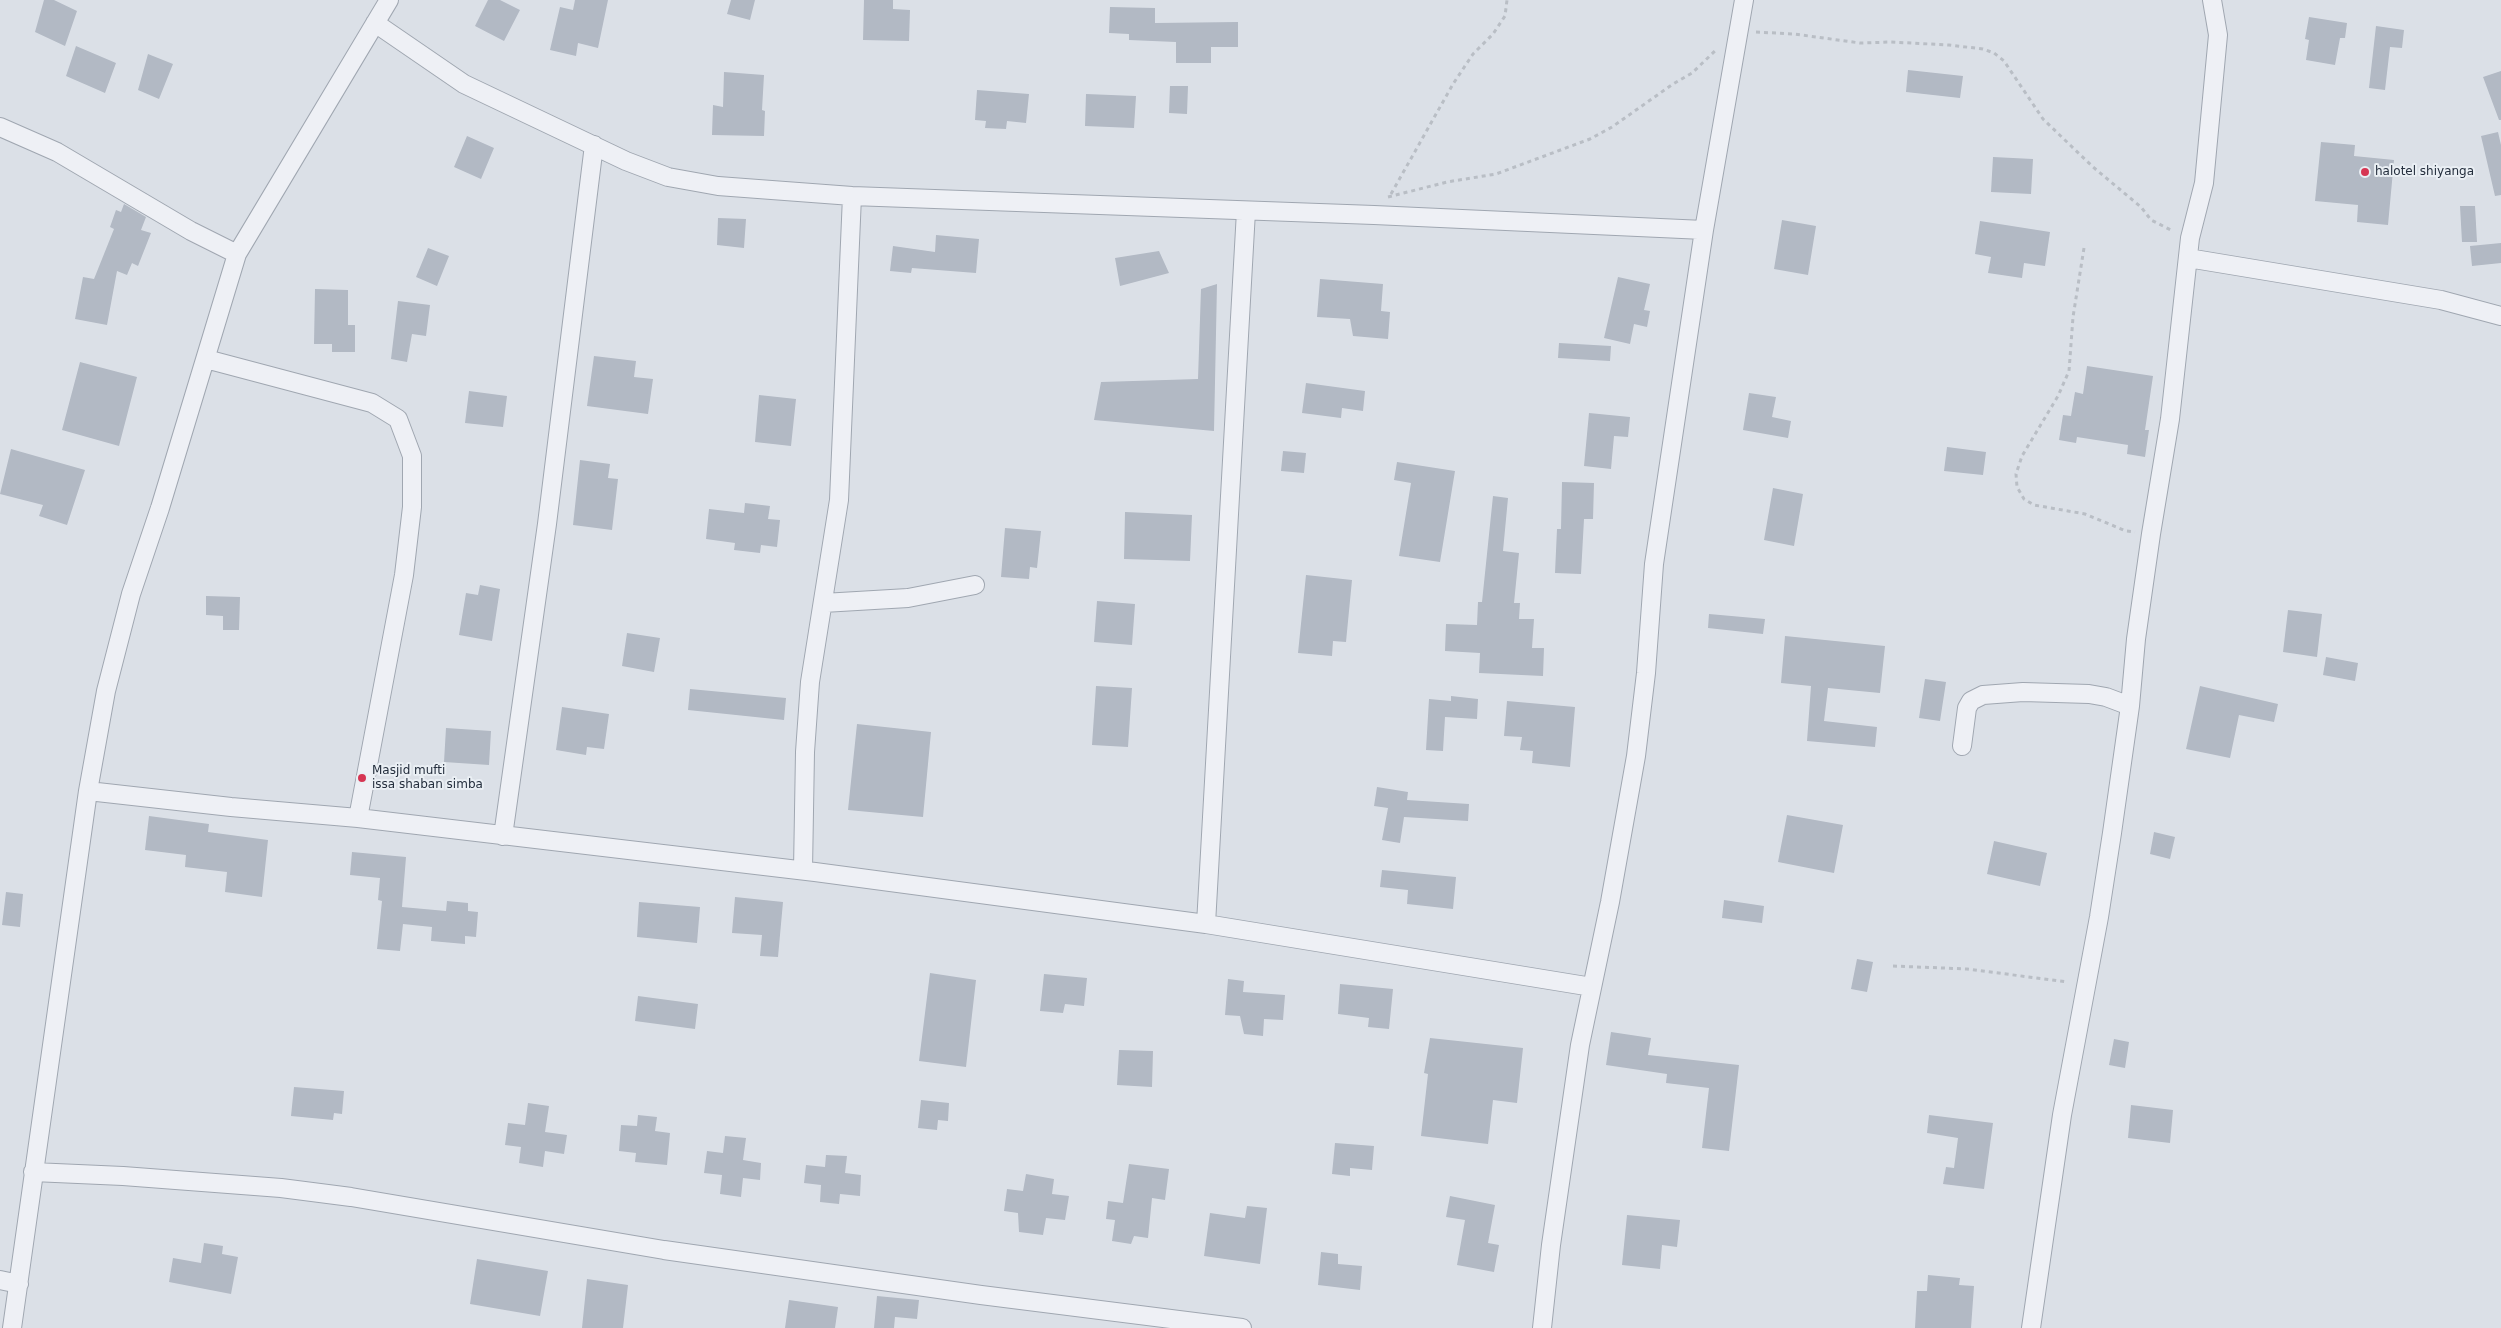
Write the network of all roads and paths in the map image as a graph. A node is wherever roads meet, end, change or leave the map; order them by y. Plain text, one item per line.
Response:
1 (389, 0) edge
2 (1507, 0) edge
3 (1744, 0) edge
4 (2212, 0) edge
5 (374, 23) junction
6 (1737, 37) junction
7 (0, 127) edge
8 (594, 145) junction
9 (1390, 195) junction
10 (852, 196) junction
11 (1246, 211) junction
12 (1374, 215) junction
13 (1704, 230) junction
14 (2190, 238) junction
15 (2084, 248) dead end
16 (236, 254) junction
17 (2188, 258) junction
18 (2501, 316) edge
19 (206, 359) junction
20 (2151, 534) junction
21 (975, 585) dead end
22 (823, 603) junction
23 (2130, 706) junction
24 (1962, 746) dead end
25 (88, 791) junction
26 (358, 818) junction
27 (503, 836) junction
28 (804, 870) junction
29 (1206, 924) junction
30 (1893, 966) dead end
31 (2086, 984) junction
32 (1592, 987) junction
33 (33, 1172) junction
34 (0, 1280) edge
35 (19, 1284) junction
36 (12, 1328) edge
37 (1242, 1328) edge
38 (1542, 1328) edge
39 (2031, 1328) edge

1 - 5 street
2 - 9 path
3 - 6 street
4 - 14 street
5 - 8 street
5 - 16 street
6 - 9 path
6 - 13 street
6 - 14 path
7 - 16 street
8 - 10 street
8 - 27 street
9 - 12 path
10 - 11 street
10 - 22 street
11 - 12 street
11 - 29 street
12 - 13 street
13 - 32 street
14 - 17 street
15 - 20 path
16 - 19 street
17 - 18 street
17 - 20 street
19 - 25 street
19 - 26 street
20 - 23 street
21 - 22 street
22 - 28 street
23 - 24 street
23 - 31 street
25 - 26 street
25 - 33 street
26 - 27 street
27 - 28 street
28 - 29 street
29 - 32 street
30 - 31 path
31 - 39 street
32 - 38 street
33 - 35 street
33 - 37 street
34 - 35 street
35 - 36 street

